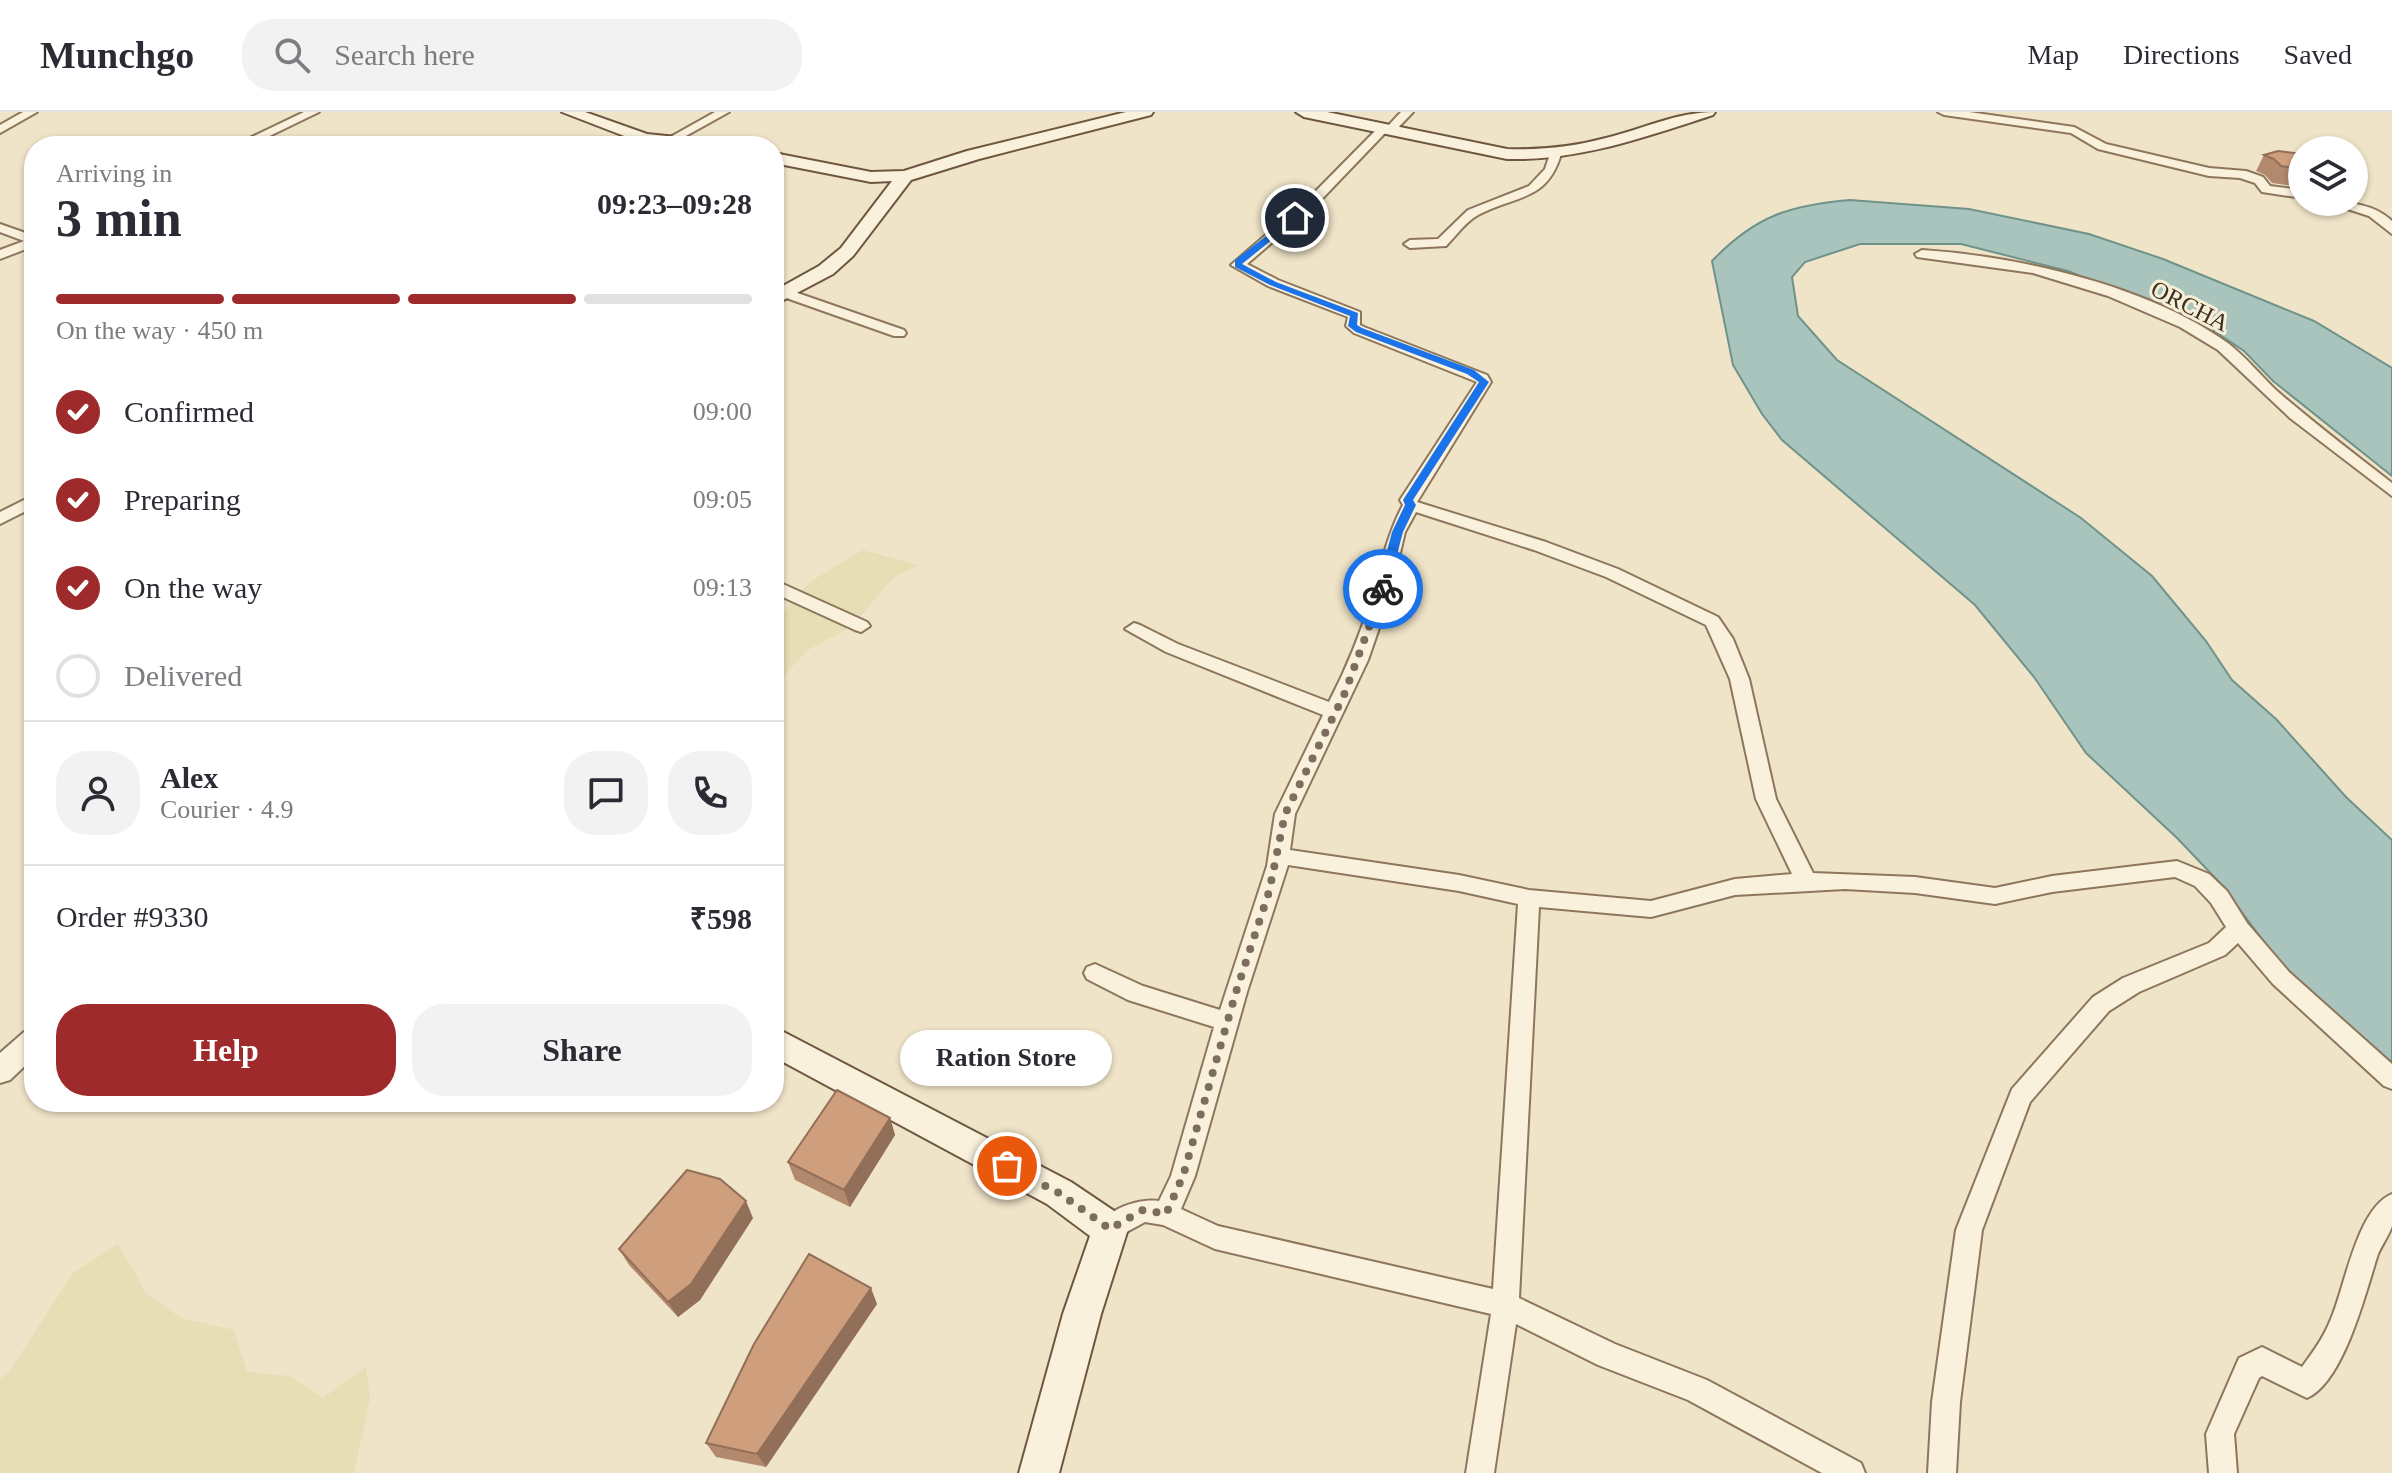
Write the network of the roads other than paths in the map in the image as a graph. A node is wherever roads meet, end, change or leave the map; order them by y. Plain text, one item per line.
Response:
1 (31, 112) edge
2 (313, 112) edge
3 (570, 112) edge
4 (723, 112) edge
5 (1145, 112) edge
6 (1304, 112) edge
7 (1407, 112) edge
8 (1707, 112) edge
9 (1944, 112) edge
10 (0, 130) edge
11 (1387, 130) junction
12 (261, 136) edge
13 (625, 136) edge
14 (678, 136) edge
15 (1555, 154) junction
16 (784, 160) edge
17 (905, 176) junction
18 (2288, 192) edge
19 (2368, 210) edge
20 (0, 228) edge
21 (2392, 230) edge
22 (24, 237) edge
23 (1410, 244) dead end
24 (24, 245) edge
25 (1922, 254) dead end
26 (0, 255) edge
27 (784, 292) edge
28 (784, 297) edge
29 (899, 333) dead end
30 (2392, 491) edge
31 (1411, 505) junction
32 (24, 506) edge
33 (0, 519) edge
34 (784, 591) edge
35 (861, 626) dead end
36 (1134, 629) dead end
37 (1335, 712) junction
38 (1279, 856) junction
39 (1807, 882) junction
40 (1529, 898) junction
41 (2239, 929) junction
42 (1095, 973) dead end
43 (1228, 1022) junction
44 (784, 1046) edge
45 (24, 1049) edge
46 (0, 1071) edge
47 (2392, 1079) edge
48 (2392, 1206) edge
49 (1166, 1214) junction
50 (1110, 1229) junction
51 (1504, 1304) junction
52 (1039, 1473) edge
53 (1480, 1473) edge
54 (1851, 1473) edge
55 (1942, 1473) edge
56 (2223, 1473) edge

1 - 10 street
2 - 12 street
3 - 13 main road
4 - 14 street
5 - 17 main road
6 - 11 main road
7 - 11 street
8 - 15 main road
9 - 18 street
11 - 15 main road
11 - 31 street
15 - 23 street
16 - 17 main road
17 - 27 main road
19 - 21 street
20 - 22 street
24 - 26 street
25 - 30 street, ORCHA
28 - 29 street
31 - 37 street
31 - 39 street
32 - 33 street
34 - 35 street
36 - 37 street
37 - 38 street
38 - 40 street
38 - 43 street
39 - 40 street
39 - 41 street
40 - 51 street
41 - 47 street
41 - 55 street
42 - 43 street
43 - 49 street
44 - 50 main road
45 - 46 street
48 - 56 street
49 - 50 street
49 - 51 street
50 - 52 main road
51 - 53 street
51 - 54 street

